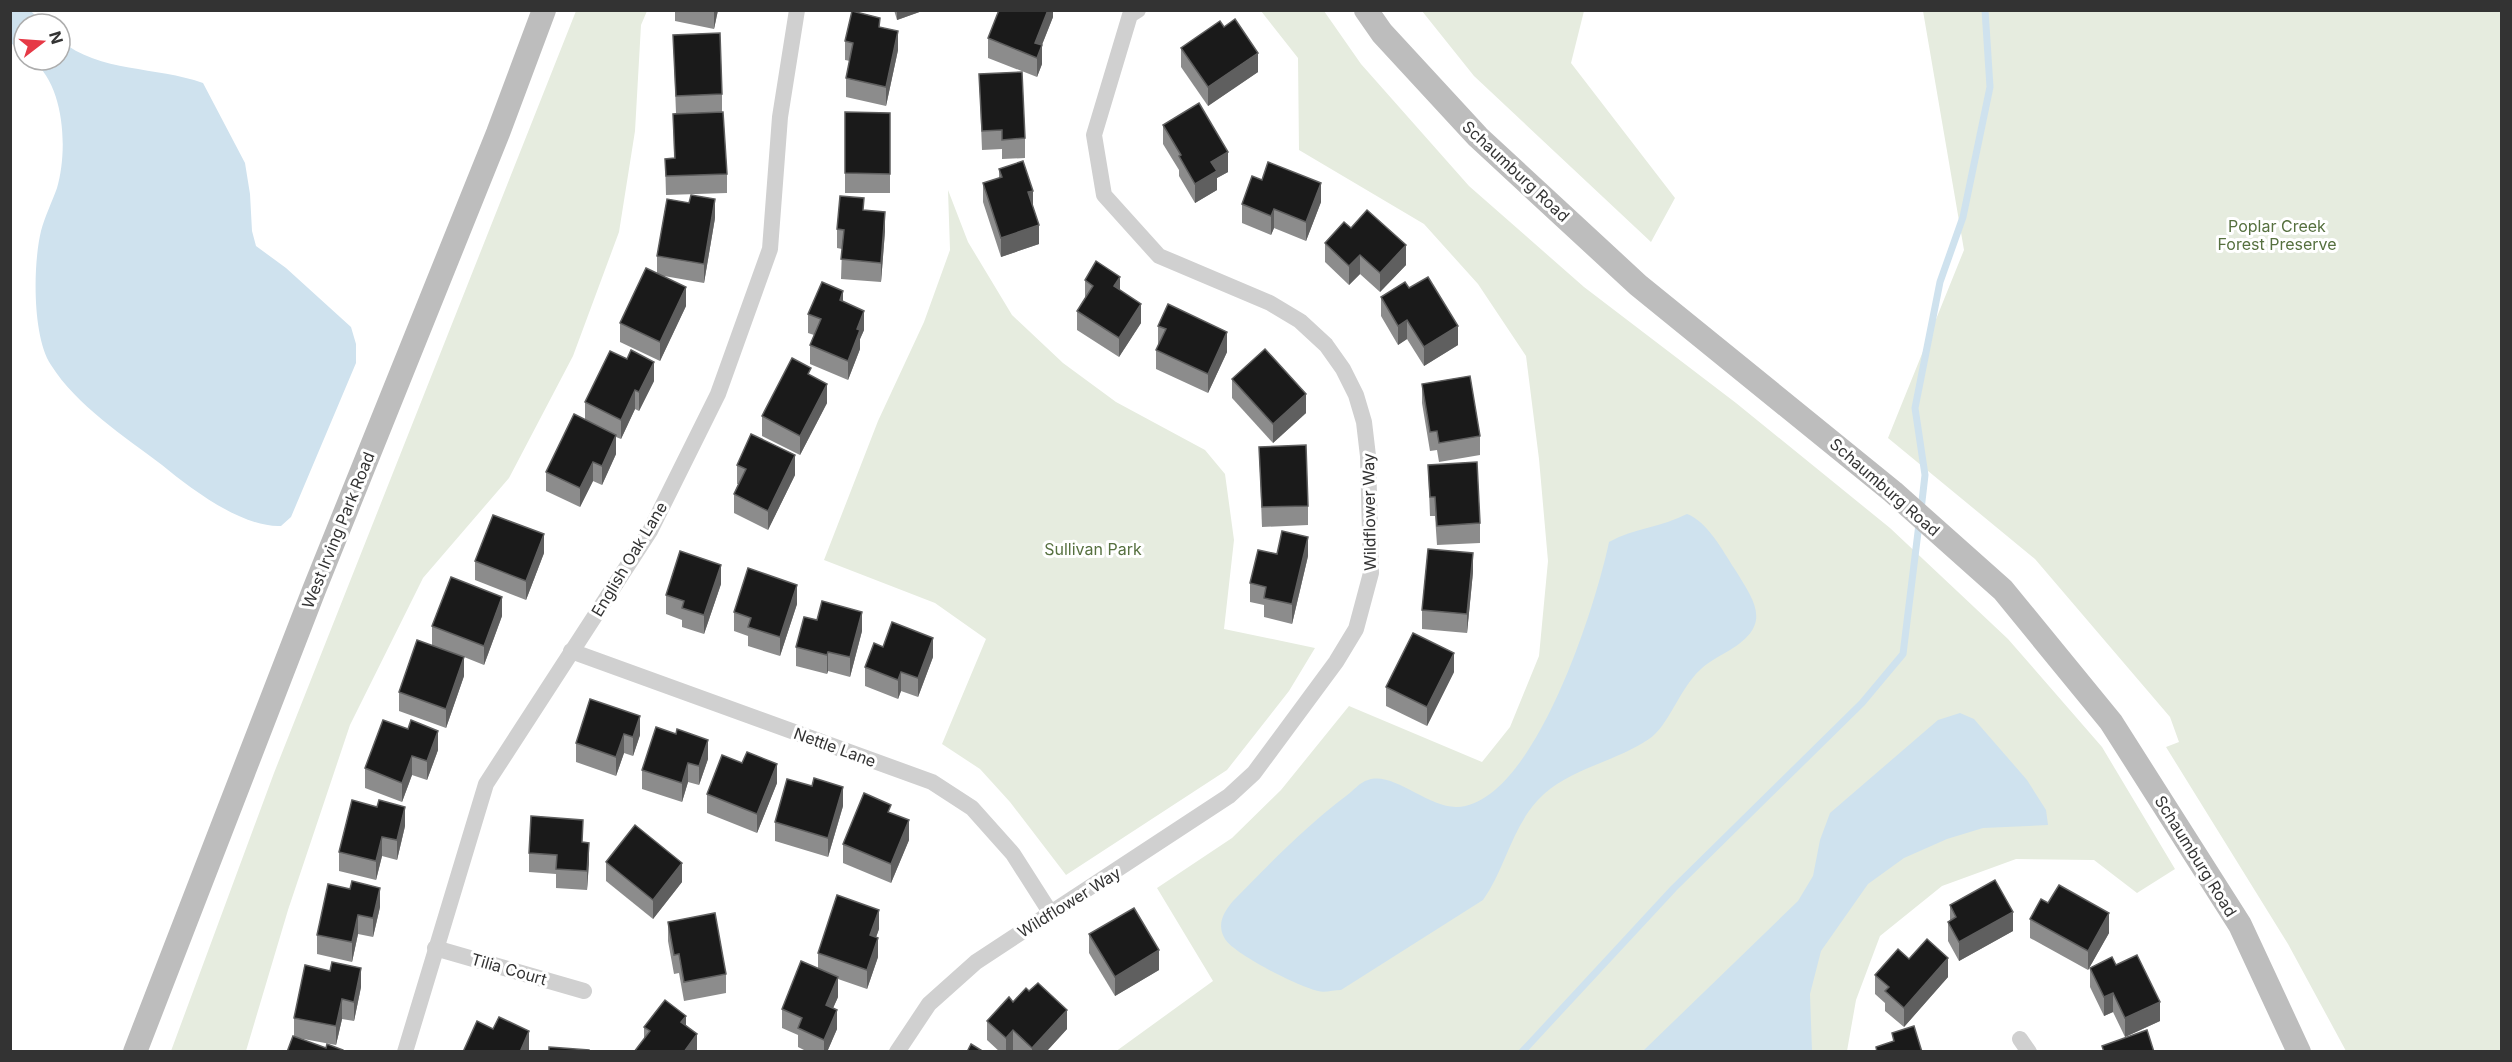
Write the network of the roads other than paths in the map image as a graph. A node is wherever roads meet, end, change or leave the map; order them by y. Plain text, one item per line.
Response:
1 (544, 10) edge
2 (797, 10) edge
3 (1365, 10) edge
4 (1131, 12) edge
5 (572, 651) junction
6 (1050, 912) junction
7 (435, 948) junction
8 (584, 991) dead end
9 (135, 1052) edge
10 (405, 1052) edge
11 (897, 1052) edge
12 (2299, 1052) edge

1 - 9 main road, West Irving Park Road
2 - 5 street, English Oak Lane
3 - 12 main road, Schaumburg Road
4 - 6 street, Wildflower Way
5 - 6 street, Nettle Lane
5 - 7 street, English Oak Lane
6 - 11 street, Wildflower Way
7 - 8 street, Tilia Court
7 - 10 street, English Oak Lane

